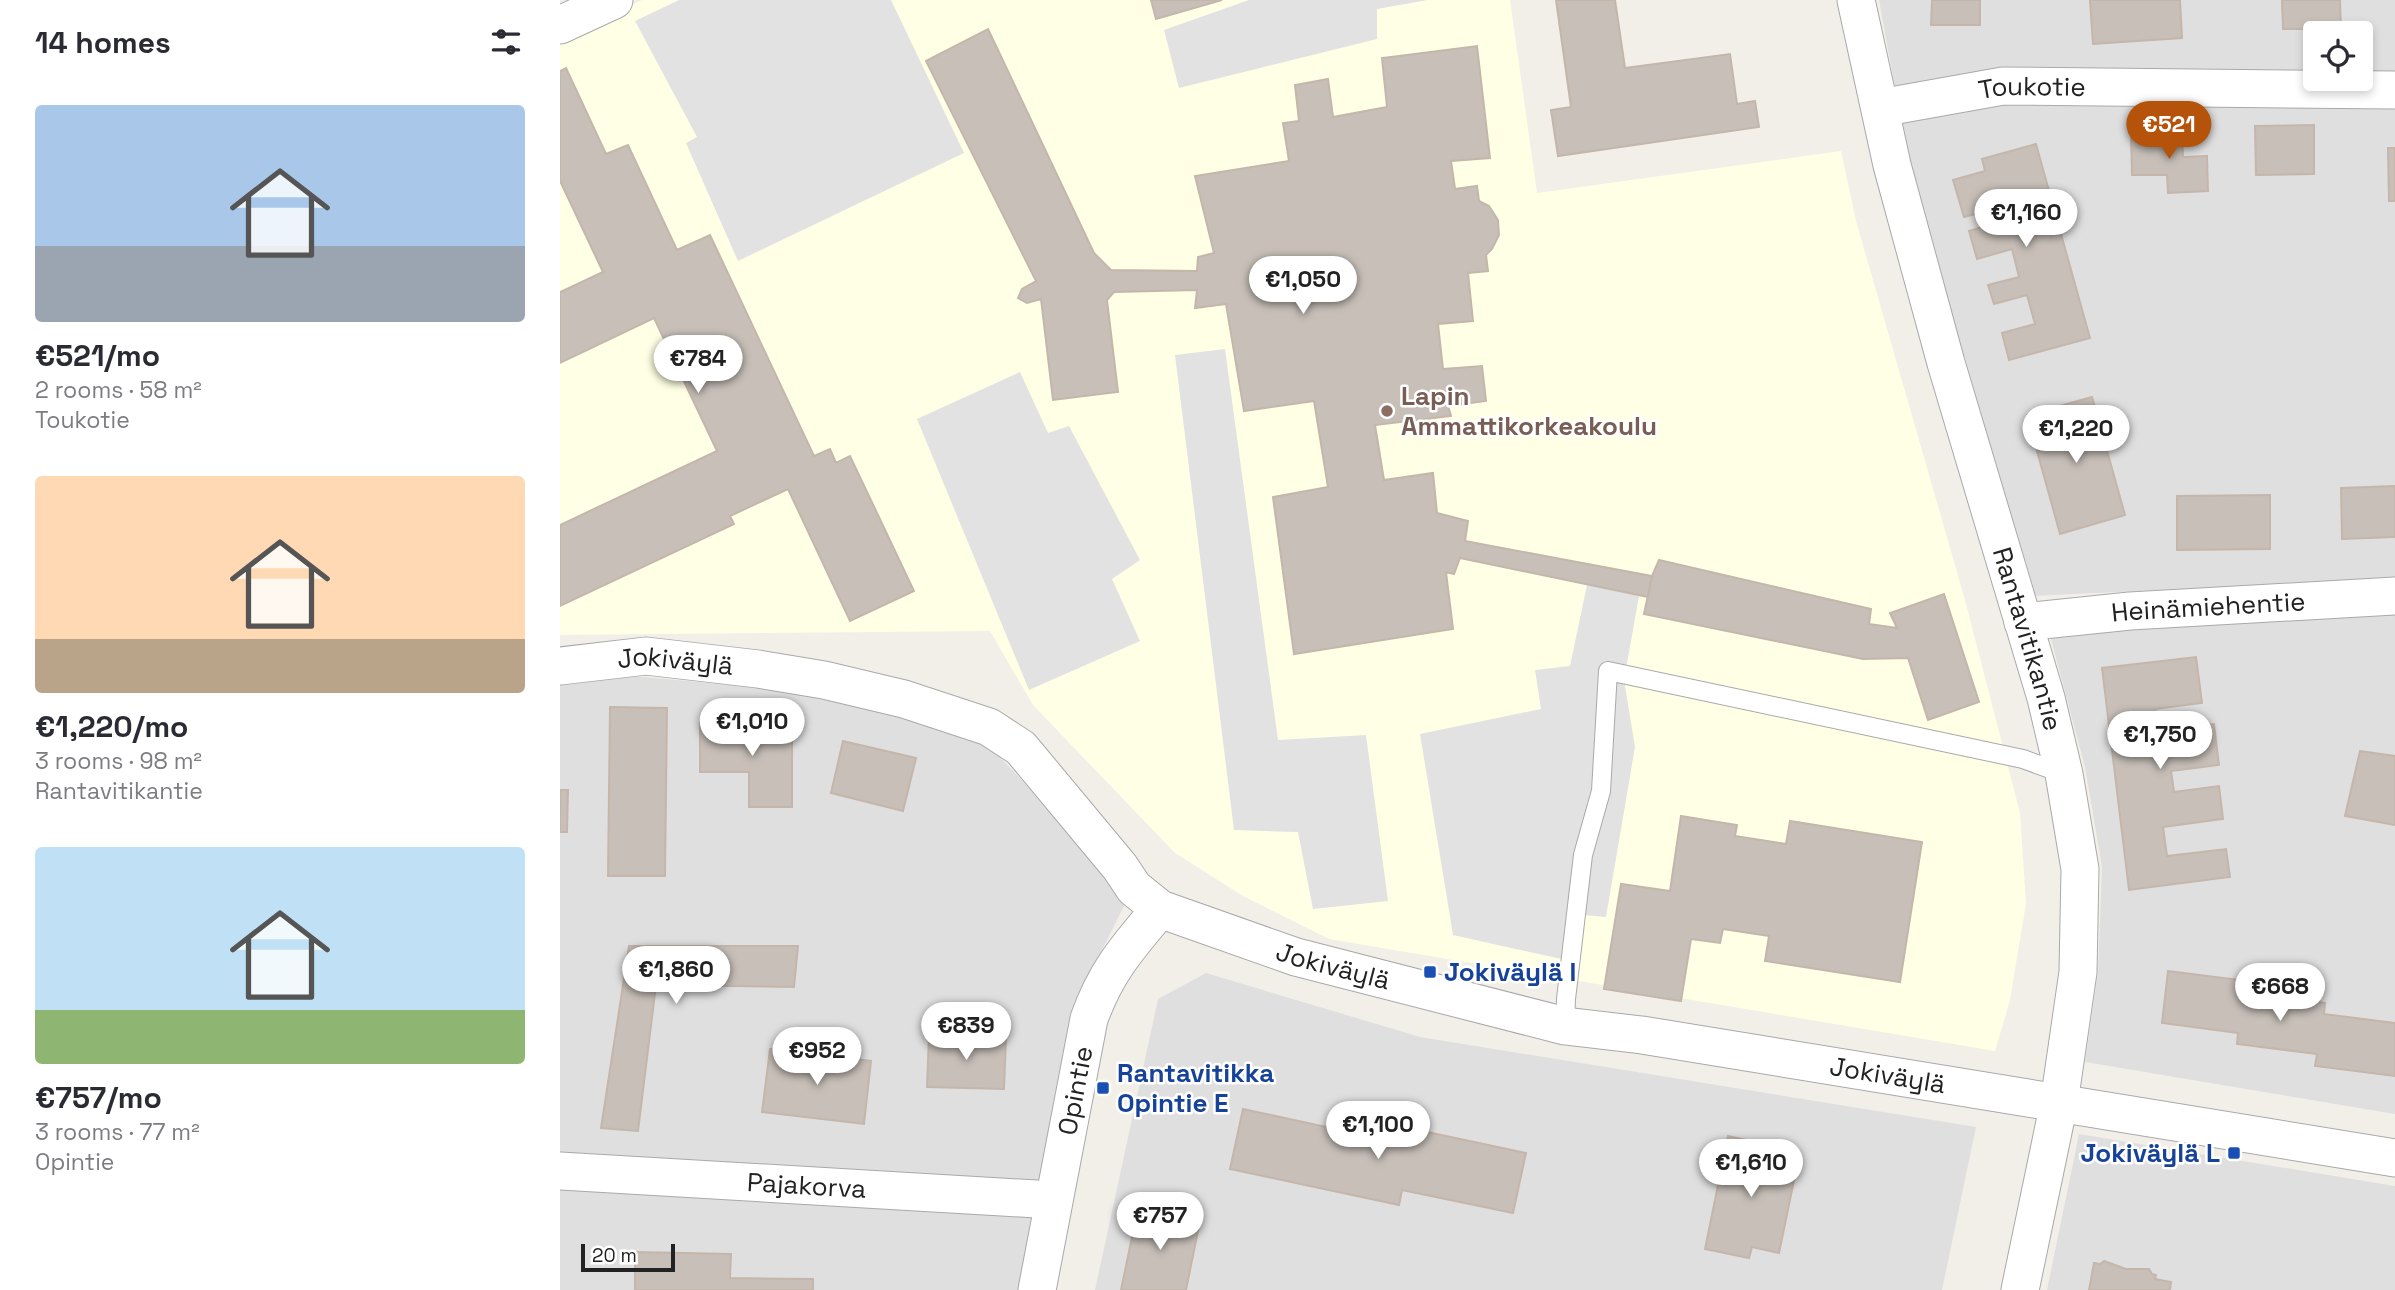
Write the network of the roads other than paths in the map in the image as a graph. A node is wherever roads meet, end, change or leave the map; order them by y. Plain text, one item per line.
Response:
1 (614, 0) edge
2 (1856, 0) edge
3 (560, 25) edge
4 (2395, 90) edge
5 (1880, 108) junction
6 (2395, 596) edge
7 (2023, 622) junction
8 (560, 666) edge
9 (2064, 774) junction
10 (1160, 909) junction
11 (1565, 1026) junction
12 (2059, 1103) junction
13 (2395, 1158) edge
14 (560, 1171) edge
15 (1053, 1200) junction
16 (1037, 1290) edge
17 (2020, 1290) edge

1 - 3 street
2 - 5 street, Rantavitikantie
4 - 5 street, Toukotie
5 - 7 street, Rantavitikantie
6 - 7 street, Heinämiehentie
7 - 9 street, Rantavitikantie
8 - 10 street, Jokiväylä
9 - 11 lane
9 - 12 street, Rantavitikantie
10 - 11 street, Jokiväylä
10 - 15 street, Opintie
11 - 12 street, Jokiväylä
12 - 13 street, Jokiväylä
12 - 17 street, Rantavitikantie
14 - 15 street, Pajakorva
15 - 16 street, Opintie

